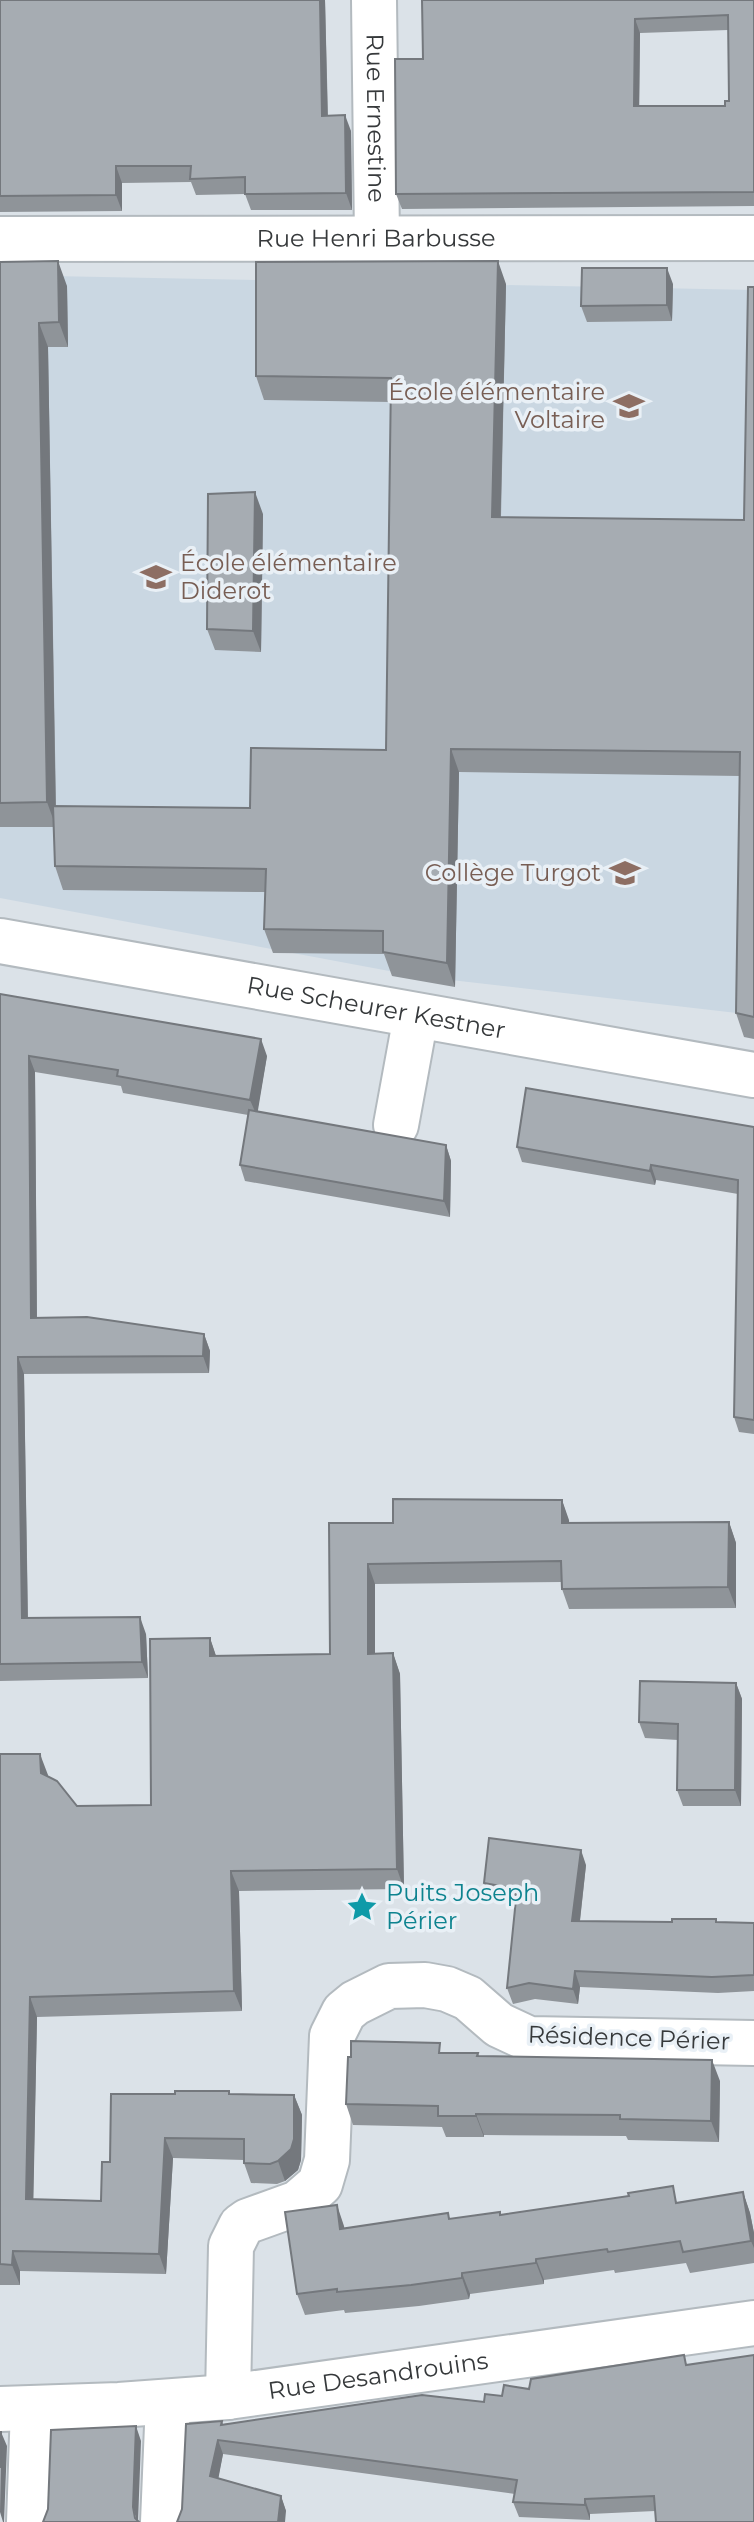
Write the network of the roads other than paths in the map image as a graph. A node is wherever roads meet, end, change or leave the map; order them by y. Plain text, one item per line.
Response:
1 (374, 0) edge
2 (377, 238) junction
3 (754, 238) edge
4 (0, 239) edge
5 (0, 941) edge
6 (416, 1016) junction
7 (754, 1075) edge
8 (396, 1125) dead end
9 (754, 2043) edge
10 (754, 2323) edge
11 (228, 2397) junction
12 (168, 2402) junction
13 (16, 2408) edge
14 (29, 2522) edge
15 (163, 2522) edge

1 - 2 street, Rue Ernestine
2 - 3 street, Rue Henri Barbusse
2 - 4 street, Rue Henri Barbusse
5 - 6 street, Rue Scheurer Kestner
6 - 7 street, Rue Scheurer Kestner
6 - 8 street
9 - 11 street, Résidence Périer
10 - 11 street, Rue Desandrouins
11 - 12 street, Rue Desandrouins
12 - 13 street, Rue Desandrouins
12 - 15 street
13 - 14 street

